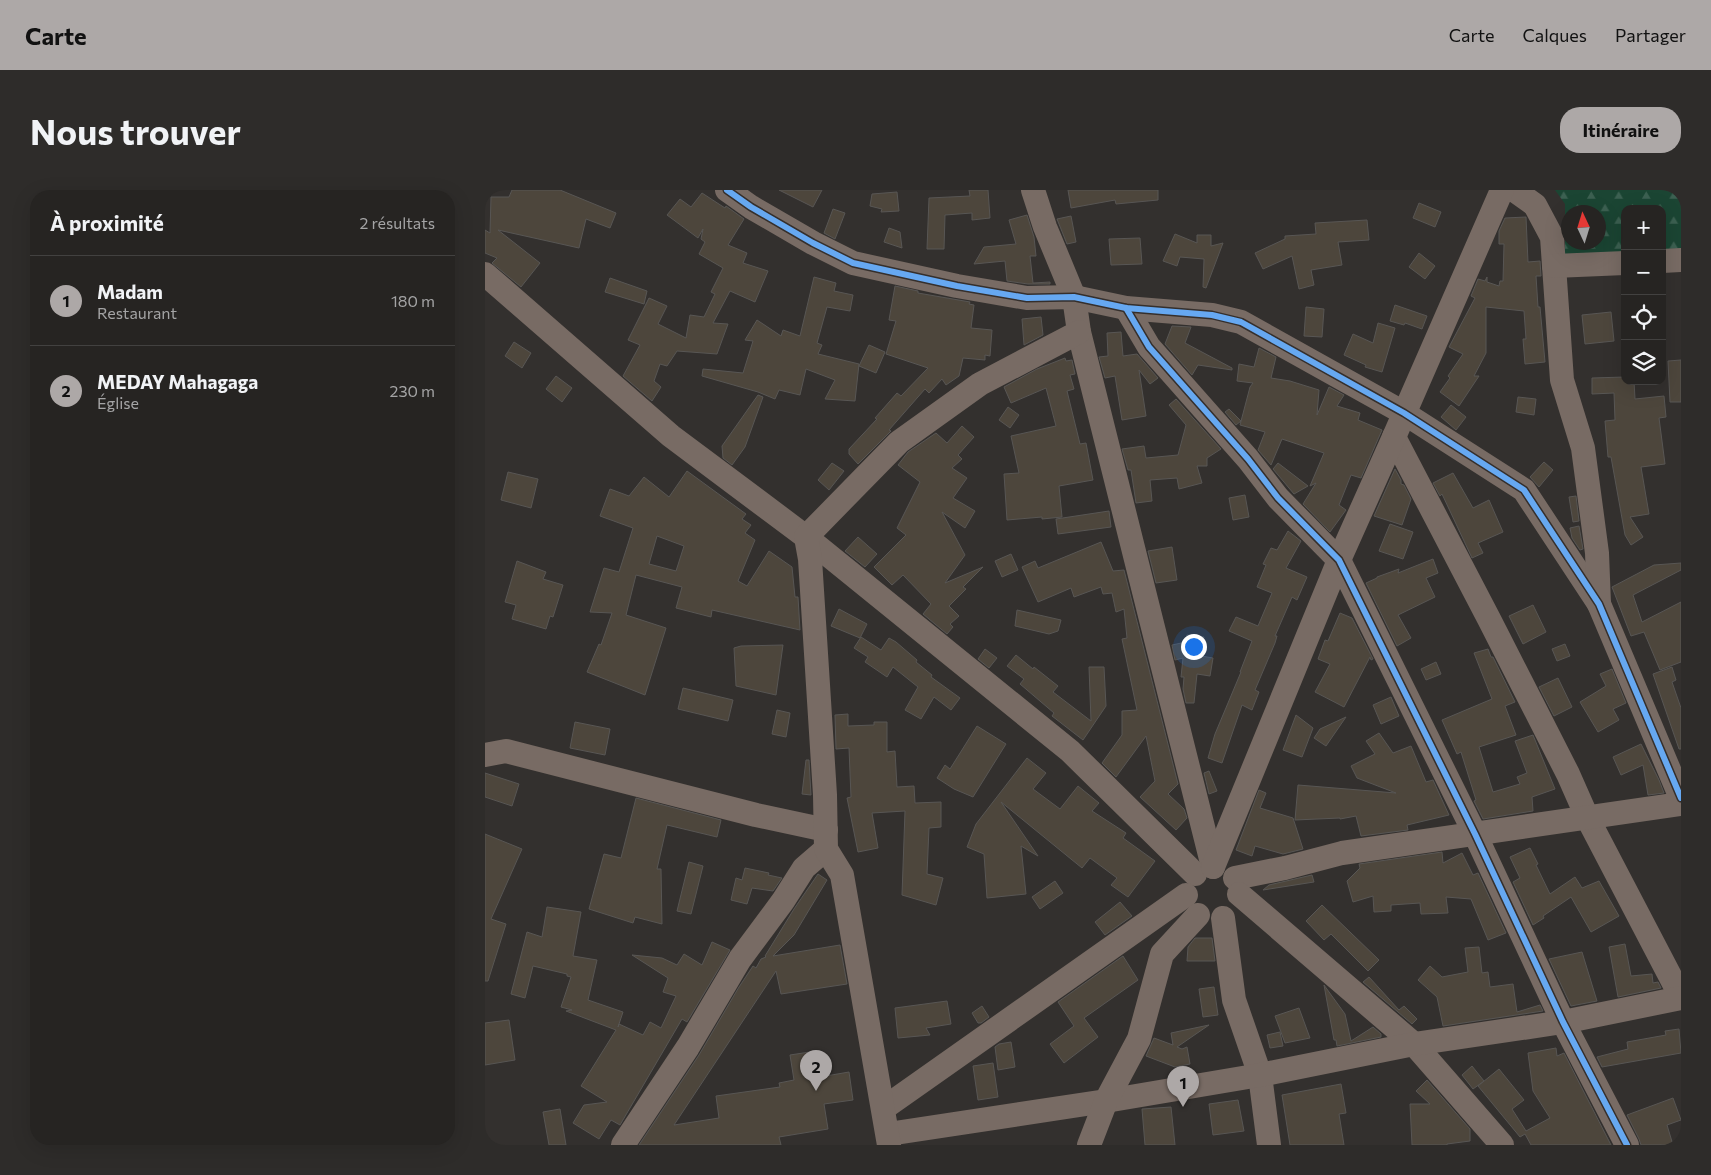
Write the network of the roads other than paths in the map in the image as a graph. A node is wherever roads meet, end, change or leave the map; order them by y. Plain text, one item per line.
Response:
1 (727, 190) edge
2 (1033, 190) edge
3 (1502, 190) edge
4 (1514, 190) edge
5 (1681, 260) edge
6 (1666, 261) edge
7 (1621, 263) edge
8 (1554, 266) junction
9 (485, 274) edge
10 (1074, 297) junction
11 (1126, 308) junction
12 (1079, 332) junction
13 (1404, 413) junction
14 (1394, 438) junction
15 (806, 538) junction
16 (1339, 560) junction
17 (1599, 604) junction
18 (485, 755) edge
19 (1681, 798) edge
20 (1681, 804) edge
21 (1587, 817) junction
22 (1475, 834) junction
23 (826, 839) junction
24 (1237, 886) junction
25 (1198, 888) junction
26 (1223, 918) junction
27 (1681, 998) edge
28 (1563, 1022) junction
29 (1414, 1044) junction
30 (1260, 1075) junction
31 (1106, 1101) junction
32 (884, 1108) junction
33 (888, 1140) edge
34 (623, 1145) edge
35 (1089, 1145) edge
36 (1269, 1145) edge
37 (1503, 1145) edge
38 (1627, 1145) edge

1 - 10 street
2 - 10 street
3 - 13 street
4 - 8 street
5 - 6 street
7 - 8 street
8 - 17 street
9 - 15 street
10 - 11 street
10 - 12 street
11 - 13 street
11 - 16 street
12 - 15 street
12 - 25 street
13 - 14 street
13 - 17 street
14 - 16 street
14 - 21 street
15 - 23 street
15 - 25 street
16 - 22 street
16 - 25 street
17 - 19 street
18 - 23 street
20 - 21 street
21 - 22 street
21 - 27 street
22 - 24 street
22 - 28 street
23 - 32 street
23 - 34 street
24 - 25 street
24 - 26 street
24 - 29 street
25 - 26 street
25 - 31 street
25 - 32 street
26 - 30 street
27 - 28 street
28 - 29 street
28 - 38 street
29 - 30 street
29 - 37 street
30 - 31 street
30 - 36 street
31 - 33 street
31 - 35 street
32 - 33 street

